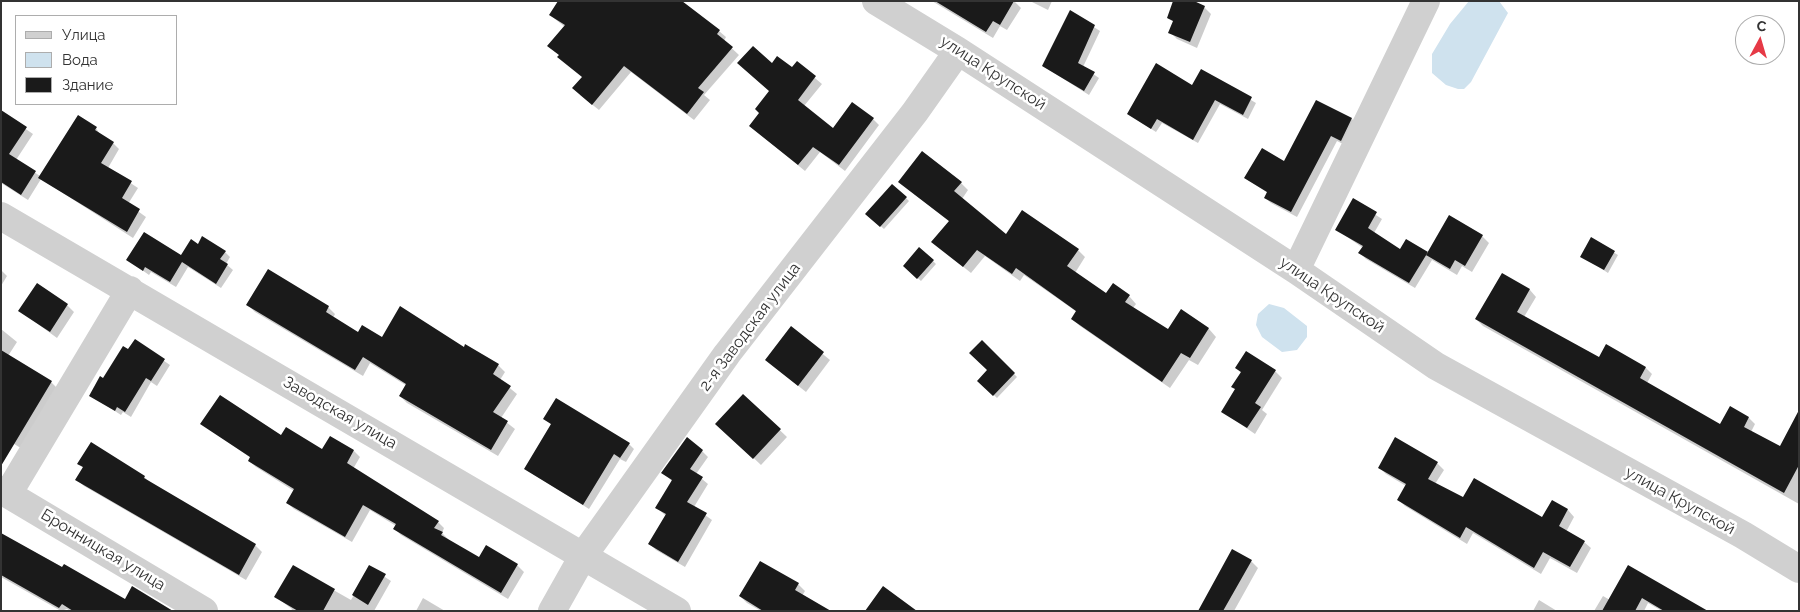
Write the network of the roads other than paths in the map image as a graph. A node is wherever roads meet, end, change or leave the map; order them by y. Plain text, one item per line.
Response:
1 (876, 1) edge
2 (1426, 1) edge
3 (958, 50) junction
4 (1, 216) edge
5 (1296, 270) junction
6 (130, 290) junction
7 (5, 492) edge
8 (583, 556) junction
9 (1799, 569) edge
10 (204, 611) edge
11 (552, 611) edge
12 (677, 611) edge

1 - 3 street, улица Крупской
2 - 5 street
3 - 5 street, улица Крупской
3 - 8 street, 2-я Заводская улица
4 - 6 street, Заводская улица
5 - 9 street, улица Крупской
6 - 7 street
6 - 8 street, Заводская улица
7 - 10 street, Бронницкая улица
8 - 11 street, 2-я Заводская улица
8 - 12 street, Заводская улица

